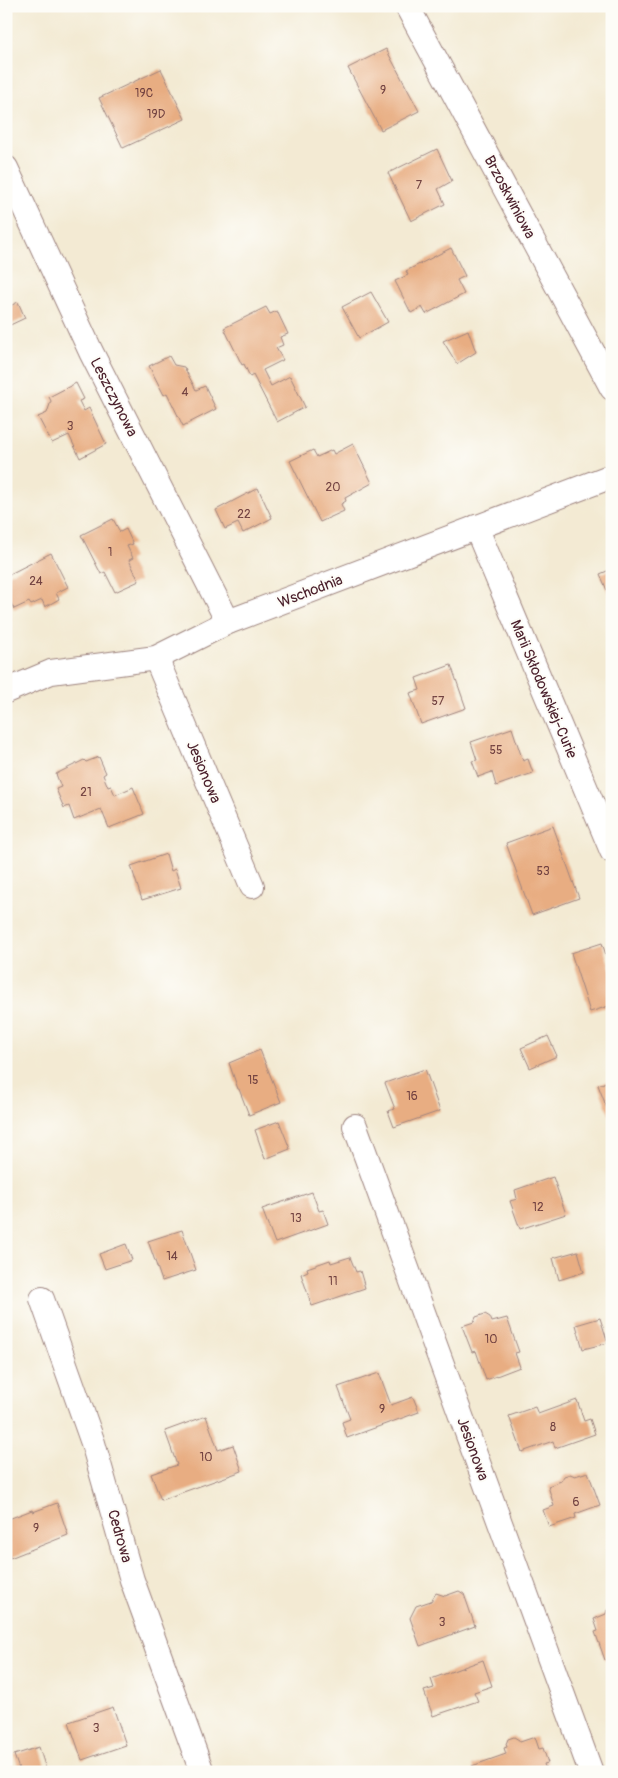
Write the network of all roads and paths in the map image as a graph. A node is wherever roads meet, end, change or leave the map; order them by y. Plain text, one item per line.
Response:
1 (407, 6) edge
2 (6, 168) edge
3 (612, 388) edge
4 (612, 476) edge
5 (476, 527) junction
6 (228, 622) junction
7 (156, 658) junction
8 (6, 691) edge
9 (612, 851) edge
10 (252, 886) dead end
11 (355, 1126) dead end
12 (42, 1299) dead end
13 (202, 1772) edge
14 (590, 1772) edge

1 - 3 street, Brzoskwiniowa
2 - 6 street, Leszczynowa
4 - 5 street, Wschodnia
5 - 6 street, Wschodnia
5 - 9 street, Marii Skłodowskiej-Curie
6 - 7 street, Wschodnia
7 - 8 street, Wschodnia
7 - 10 street, Jesionowa
11 - 14 street, Jesionowa
12 - 13 street, Cedrowa

